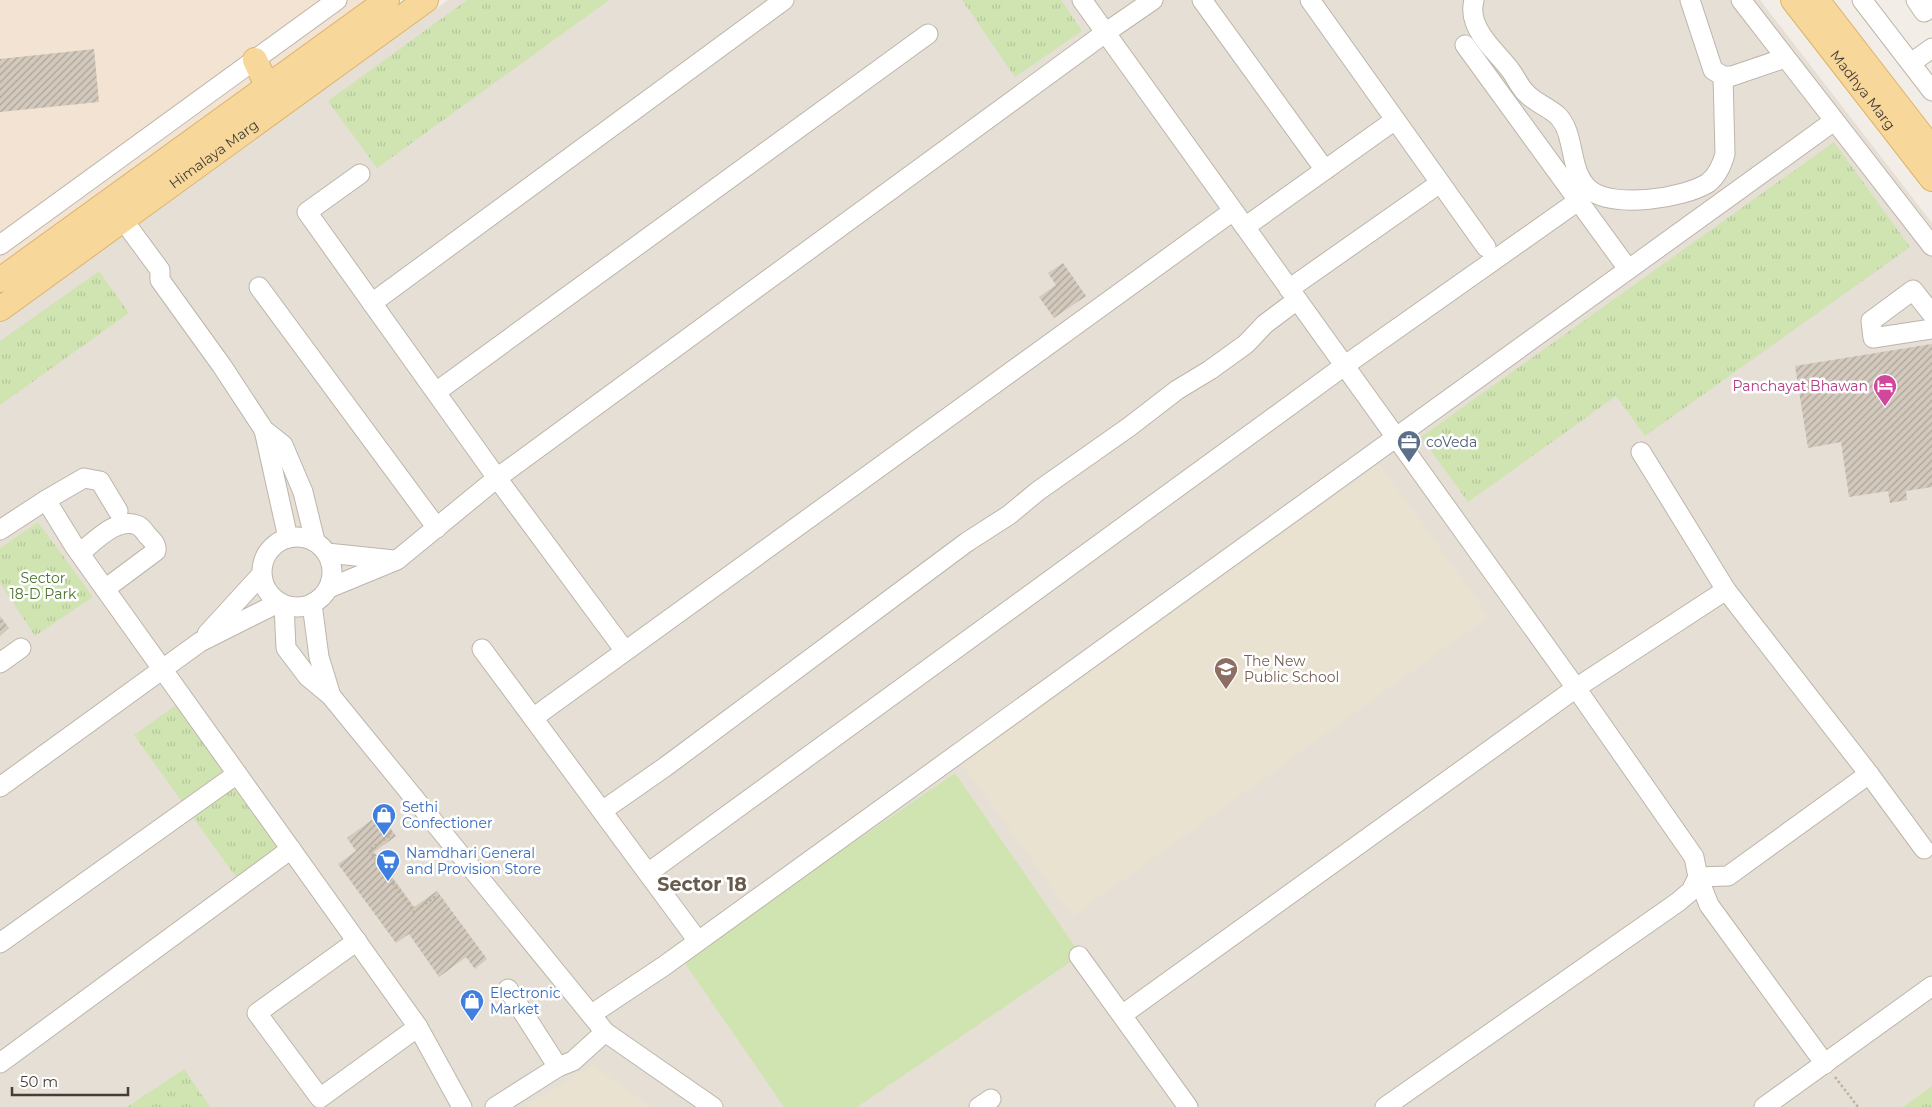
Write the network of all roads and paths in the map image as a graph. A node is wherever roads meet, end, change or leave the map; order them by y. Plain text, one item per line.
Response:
1 (337, 0) edge
2 (386, 0) edge
3 (426, 0) edge
4 (784, 0) edge
5 (1082, 0) edge
6 (1153, 0) edge
7 (1202, 0) edge
8 (1310, 0) edge
9 (1474, 0) edge
10 (1690, 0) edge
11 (1741, 0) edge
12 (1793, 0) edge
13 (1816, 0) edge
14 (1862, 0) edge
15 (1916, 0) edge
16 (1932, 7) edge
17 (1105, 33) junction
18 (928, 34) dead end
19 (1465, 44) dead end
20 (1932, 48) edge
21 (1785, 58) junction
22 (255, 60) junction
23 (1911, 63) junction
24 (1723, 76) junction
25 (268, 86) junction
26 (1932, 91) edge
27 (1395, 120) junction
28 (1834, 121) junction
29 (1932, 149) edge
30 (1325, 170) junction
31 (360, 174) dead end
32 (1932, 179) edge
33 (1440, 183) junction
34 (1578, 201) junction
35 (1233, 210) junction
36 (110, 214) junction
37 (1245, 227) junction
38 (0, 245) edge
39 (1932, 246) edge
40 (1486, 247) dead end
41 (1628, 269) junction
42 (0, 280) edge
43 (259, 287) dead end
44 (1293, 295) junction
45 (372, 303) junction
46 (0, 309) edge
47 (1932, 314) edge
48 (1932, 329) edge
49 (1344, 366) junction
50 (436, 392) junction
51 (264, 430) junction
52 (1396, 438) junction
53 (1641, 452) dead end
54 (497, 478) junction
55 (46, 500) junction
56 (118, 511) dead end
57 (436, 528) junction
58 (0, 530) edge
59 (288, 538) junction
60 (321, 547) junction
61 (80, 554) junction
62 (398, 560) junction
63 (261, 575) junction
64 (329, 588) junction
65 (105, 590) junction
66 (1726, 590) junction
67 (281, 604) junction
68 (312, 604) junction
69 (200, 642) junction
70 (21, 648) dead end
71 (482, 649) dead end
72 (625, 651) junction
73 (0, 663) edge
74 (162, 669) junction
75 (1576, 688) junction
76 (331, 696) junction
77 (533, 718) junction
78 (237, 774) junction
79 (1869, 774) junction
80 (0, 787) edge
81 (602, 811) junction
82 (381, 820) dead end
83 (290, 849) junction
84 (1924, 849) dead end
85 (648, 873) junction
86 (1698, 877) junction
87 (436, 896) dead end
88 (357, 941) junction
89 (698, 941) junction
90 (0, 943) edge
91 (1079, 956) dead end
92 (1932, 986) edge
93 (508, 989) dead end
94 (592, 1014) junction
95 (1122, 1015) junction
96 (418, 1027) junction
97 (605, 1032) junction
98 (0, 1062) edge
99 (1825, 1064) junction
100 (558, 1067) junction
101 (462, 1107) edge
102 (496, 1107) edge
103 (713, 1107) edge
104 (1188, 1107) edge
105 (1386, 1107) edge
106 (1764, 1107) edge
107 (1858, 1107) edge

1 - 22 street
2 - 25 main road, Himalaya Marg
3 - 36 main road, Himalaya Marg
4 - 45 street
5 - 17 street
6 - 17 street
7 - 30 street
8 - 27 street
9 - 24 street
10 - 24 street
11 - 21 street
12 - 32 main road, Madhya Marg
13 - 29 main road, Madhya Marg
14 - 23 street
15 - 16 street
17 - 35 street
17 - 54 street
18 - 50 street
19 - 34 street
20 - 23 street
21 - 24 street
21 - 28 street
22 - 25 main road
22 - 38 street
23 - 26 street
25 - 36 main road, Himalaya Marg
27 - 30 street
27 - 33 street
28 - 39 street
28 - 41 street
30 - 37 street
31 - 45 street
33 - 40 street
33 - 44 street
34 - 41 street
34 - 49 street
35 - 37 street
35 - 72 street
36 - 42 main road, Himalaya Marg
36 - 46 main road, Himalaya Marg
36 - 51 street
37 - 44 street
41 - 52 street
43 - 57 street
44 - 49 street
44 - 81 street
45 - 50 street
47 - 48 street
49 - 52 street
49 - 85 street
50 - 54 street
51 - 59 street
51 - 60 street
52 - 75 street
52 - 89 street
53 - 66 street
54 - 57 street
54 - 72 street
55 - 56 street
55 - 58 street
55 - 61 street
57 - 62 street
59 - 60 street
59 - 63 street
60 - 62 street
60 - 64 street
61 - 65 street
61 - 65 street
62 - 64 street
63 - 67 street
63 - 69 street
64 - 68 street
65 - 74 street
66 - 75 street
66 - 79 street
67 - 68 street
67 - 69 street
67 - 76 street
68 - 76 street
69 - 74 street
70 - 73 street
71 - 77 street
72 - 77 street
74 - 78 street
74 - 80 street
75 - 86 street
75 - 95 street
76 - 94 street
77 - 81 street
78 - 83 street
78 - 90 street
79 - 84 street
79 - 86 street
81 - 85 street
82 - 87 path
83 - 88 street
83 - 98 street
85 - 89 street
86 - 99 street
86 - 105 street
88 - 96 street
88 - 96 street
89 - 94 street
91 - 95 street
92 - 99 street
93 - 100 street
94 - 97 street
95 - 104 street
96 - 101 street
97 - 100 street
97 - 103 street
99 - 106 street
99 - 107 path
100 - 102 street

